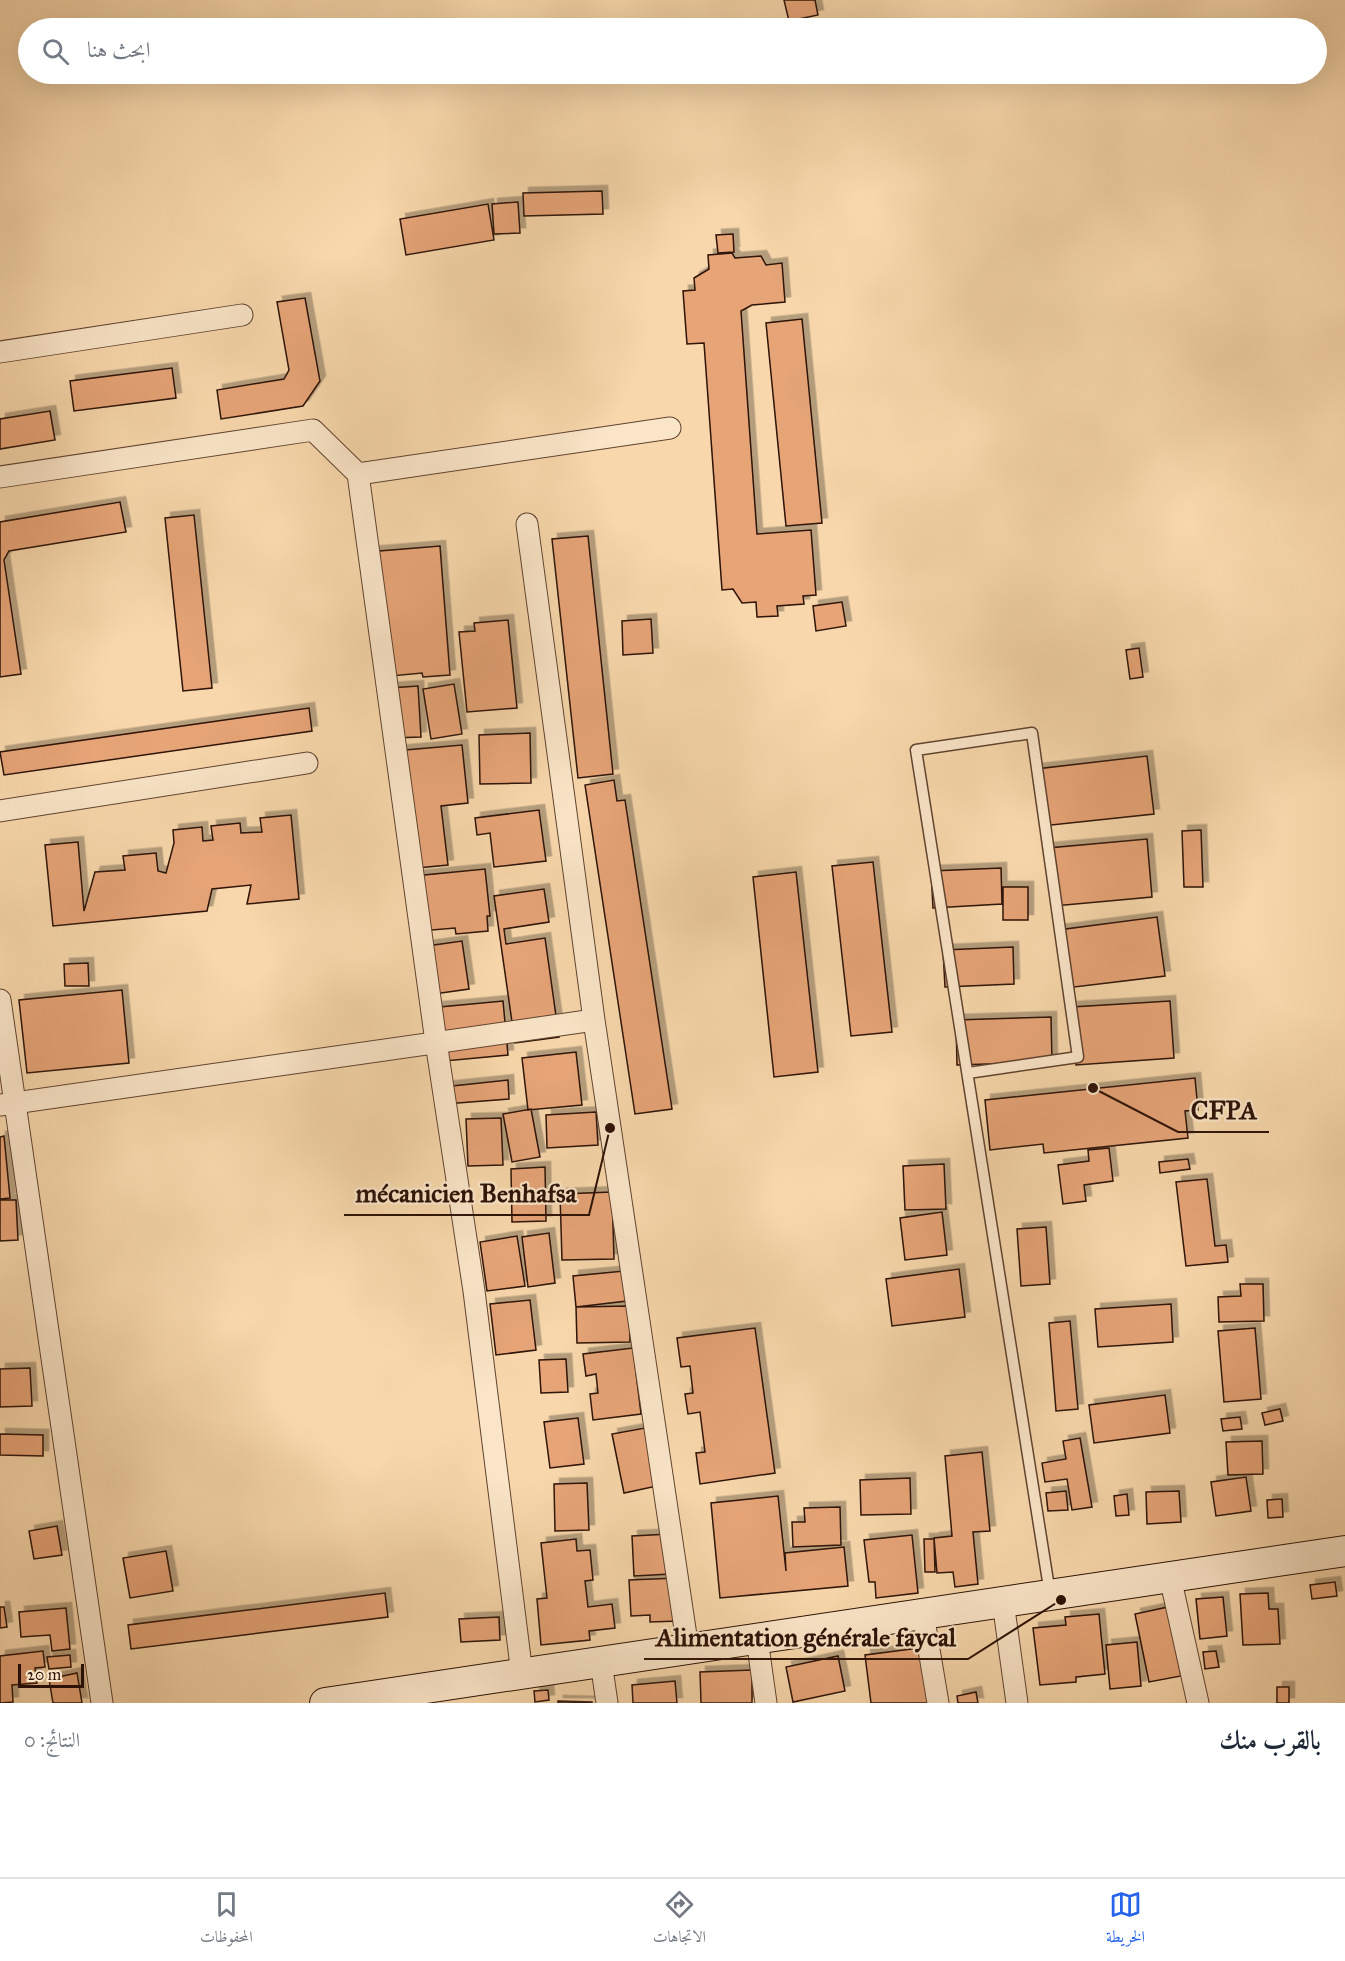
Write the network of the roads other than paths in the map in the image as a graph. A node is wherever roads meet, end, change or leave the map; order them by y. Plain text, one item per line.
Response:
1 (242, 315) dead end
2 (0, 352) edge
3 (670, 428) dead end
4 (358, 474) junction
5 (0, 477) edge
6 (527, 524) dead end
7 (307, 763) dead end
8 (0, 811) edge
9 (0, 1000) edge
10 (594, 1020) junction
11 (436, 1042) junction
12 (968, 1073) junction
13 (7, 1104) edge
14 (1345, 1551) edge
15 (1170, 1577) junction
16 (1050, 1595) junction
17 (1003, 1602) junction
18 (923, 1614) junction
19 (757, 1639) junction
20 (688, 1649) junction
21 (601, 1662) junction
22 (522, 1674) junction
23 (102, 1703) edge
24 (325, 1703) edge
25 (607, 1703) edge
26 (766, 1703) edge
27 (938, 1703) edge
28 (1017, 1703) edge
29 (1198, 1703) edge

1 - 2 street
3 - 4 street
4 - 5 street
4 - 11 street
6 - 10 street
7 - 8 street
9 - 13 street
10 - 11 street
10 - 20 street
11 - 13 street
11 - 22 street
12 - 12 lane
12 - 16 lane
13 - 23 street
14 - 15 street
15 - 16 street
15 - 29 street
16 - 17 street
17 - 18 street
17 - 28 street
18 - 19 street
18 - 27 street
19 - 20 street
19 - 26 street
20 - 21 street
21 - 22 street
21 - 25 street
22 - 24 street

